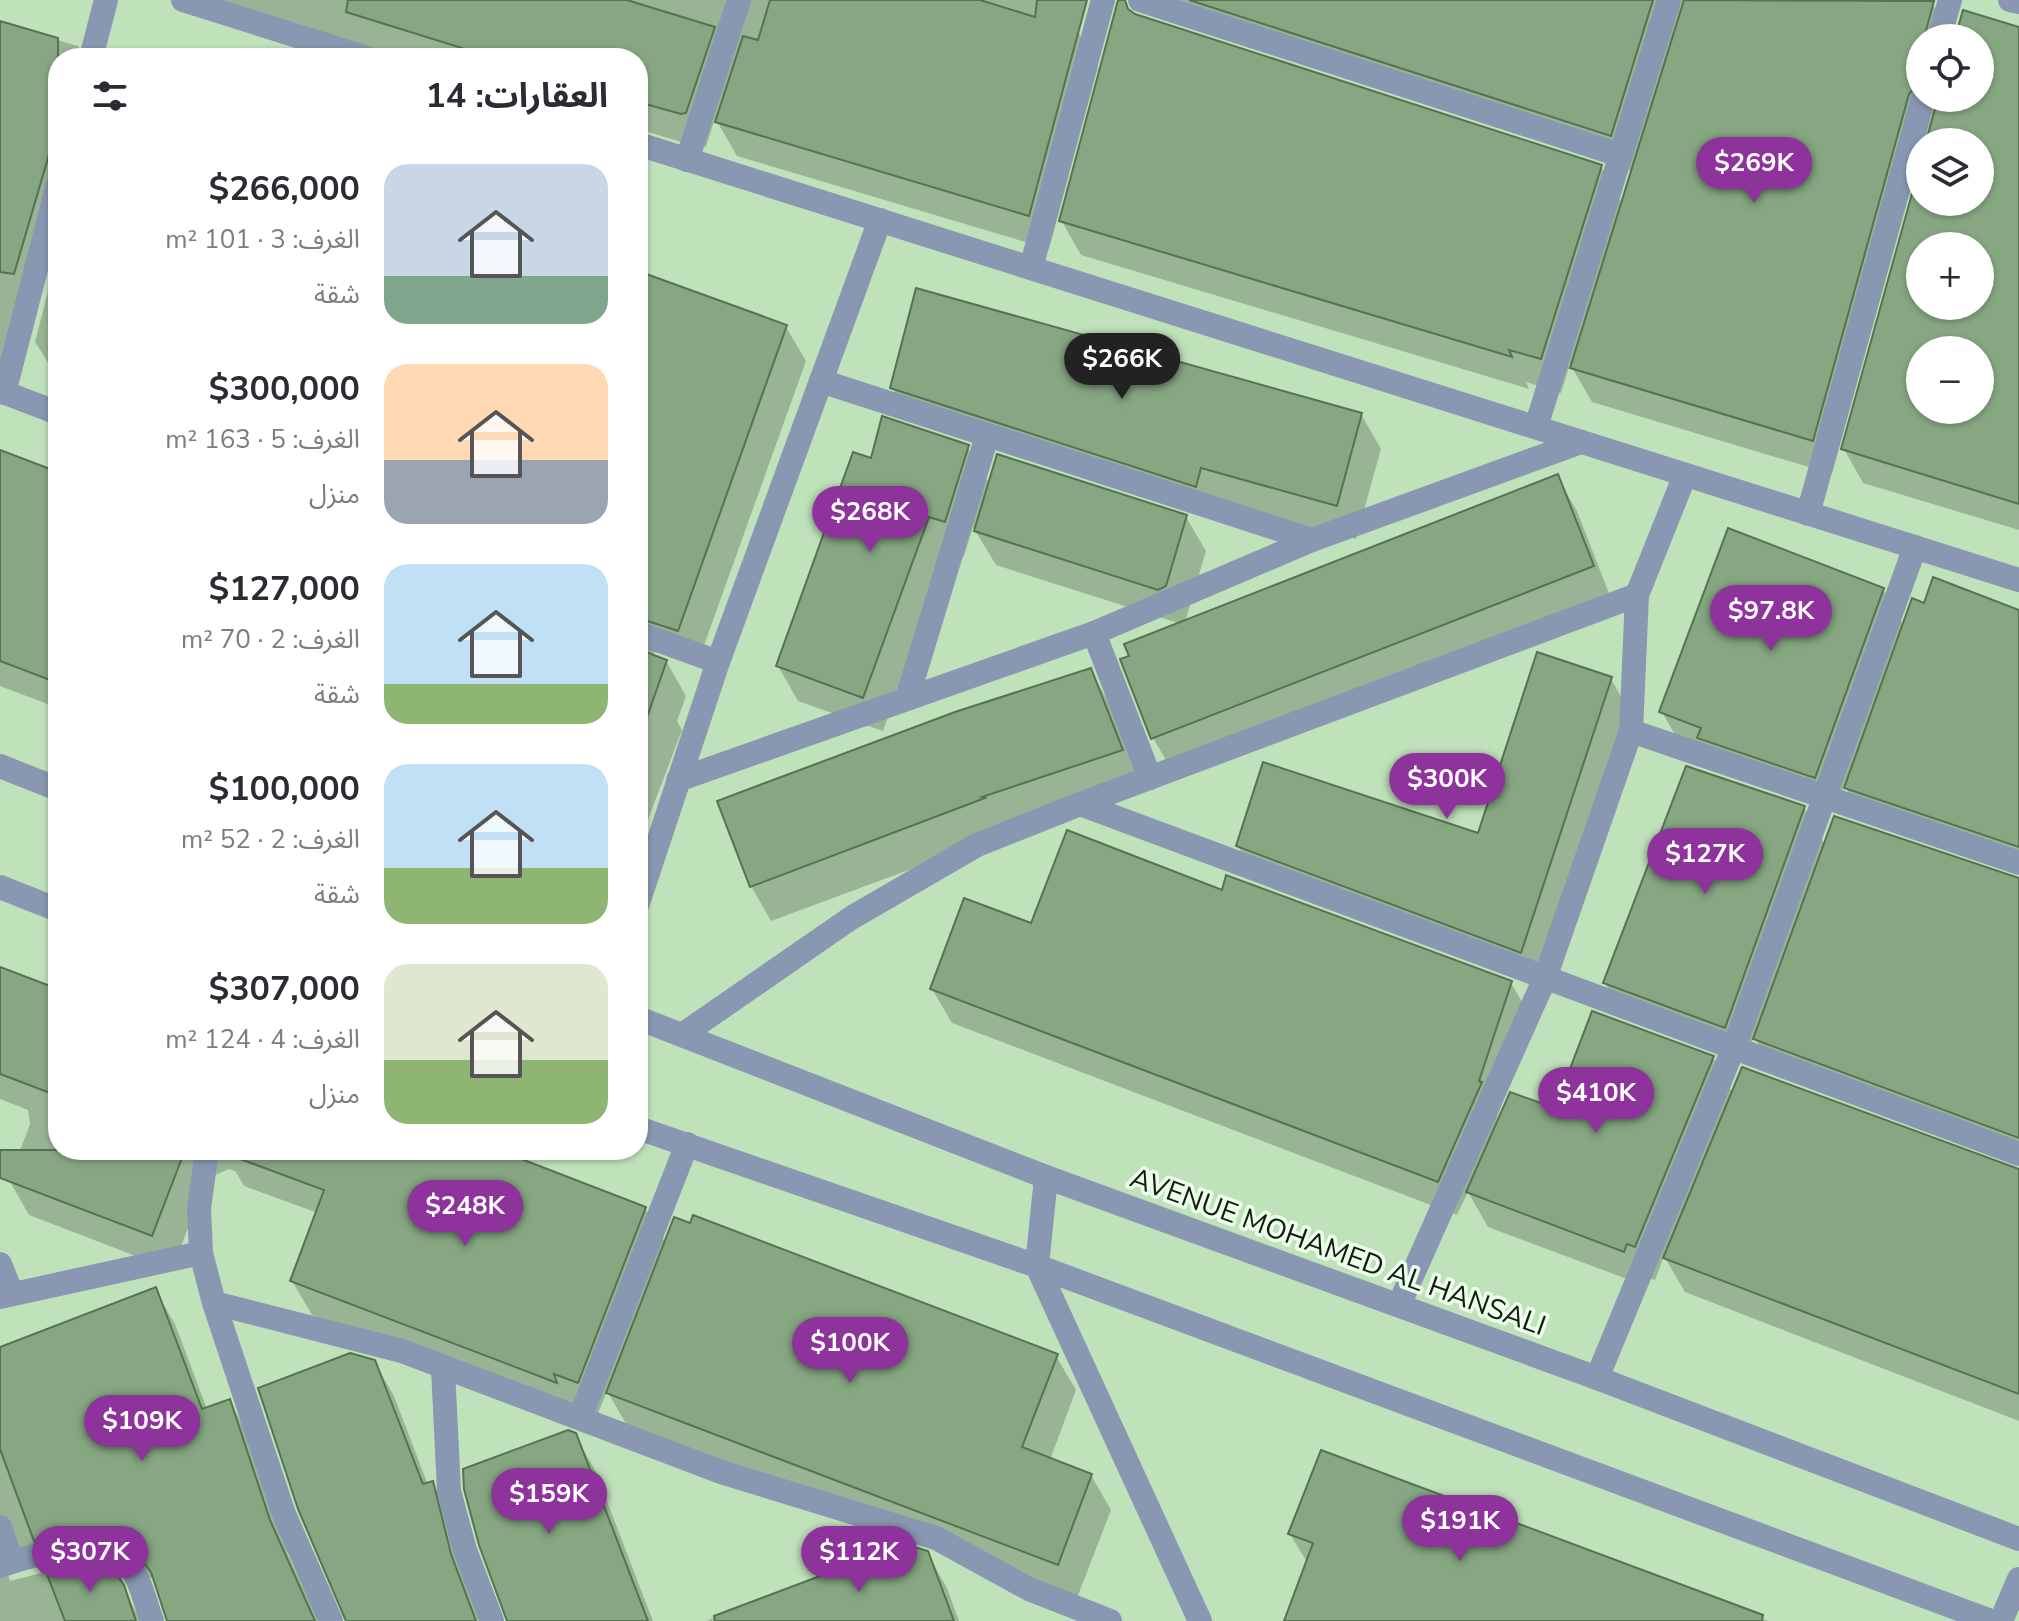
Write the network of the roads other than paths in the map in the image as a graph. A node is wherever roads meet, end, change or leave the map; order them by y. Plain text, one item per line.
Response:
1 (106, 0) edge
2 (183, 0) edge
3 (739, 0) edge
4 (1103, 0) edge
5 (1140, 0) edge
6 (1669, 0) edge
7 (1950, 0) edge
8 (2010, 0) edge
9 (2019, 2) edge
10 (220, 6) edge
11 (1943, 24) edge
12 (94, 48) edge
13 (339, 48) edge
14 (1919, 112) edge
15 (648, 147) edge
16 (1620, 155) junction
17 (687, 160) junction
18 (880, 220) junction
19 (48, 221) edge
20 (1031, 268) junction
21 (821, 381) junction
22 (2, 392) edge
23 (48, 409) edge
24 (1536, 427) junction
25 (987, 436) junction
26 (1581, 442) junction
27 (1685, 475) junction
28 (1808, 514) junction
29 (1312, 540) junction
30 (1915, 547) junction
31 (2019, 580) edge
32 (1637, 595) junction
33 (1094, 633) junction
34 (648, 637) edge
35 (718, 662) junction
36 (907, 699) junction
37 (1631, 731) junction
38 (0, 766) edge
39 (1150, 778) junction
40 (678, 780) junction
41 (48, 785) edge
42 (1823, 795) junction
43 (1080, 804) junction
44 (2019, 863) edge
45 (648, 872) edge
46 (0, 887) edge
47 (48, 906) edge
48 (1545, 978) junction
49 (648, 1022) edge
50 (682, 1035) junction
51 (1734, 1047) junction
52 (648, 1131) edge
53 (687, 1144) junction
54 (2019, 1154) edge
55 (206, 1160) edge
56 (1046, 1177) junction
57 (201, 1253) junction
58 (0, 1264) edge
59 (1037, 1266) junction
60 (6, 1296) edge
61 (214, 1303) junction
62 (1399, 1305) junction
63 (443, 1369) junction
64 (1597, 1378) junction
65 (580, 1418) junction
66 (0, 1527) edge
67 (2019, 1539) edge
68 (6, 1564) edge
69 (2019, 1579) edge
70 (152, 1621) edge
71 (331, 1621) edge
72 (492, 1621) edge
73 (1110, 1621) edge
74 (1200, 1621) edge
75 (1991, 1621) edge
76 (2001, 1621) edge

1 - 12 street
2 - 10 street
3 - 17 street
4 - 20 street
5 - 16 street
6 - 16 street
7 - 11 street
8 - 9 street
10 - 13 street
14 - 28 street
15 - 17 street
16 - 24 street
17 - 18 street
18 - 20 street
18 - 21 street
19 - 22 street
20 - 24 street
21 - 25 street
21 - 35 street
22 - 23 street
24 - 26 street
25 - 29 street
25 - 36 street
26 - 27 street
26 - 29 street
27 - 28 street
27 - 32 street
28 - 30 street
29 - 33 street
30 - 31 street
30 - 42 street
32 - 37 street
32 - 39 street
33 - 36 street
33 - 39 street
34 - 35 street
35 - 40 street
36 - 40 street
37 - 42 street
37 - 48 street
38 - 41 street
39 - 43 street
40 - 45 street
42 - 44 street
42 - 51 street
43 - 48 street
43 - 50 street
46 - 47 street
48 - 51 street
48 - 62 street
49 - 50 street, AVENUE MOHAMED AL HANSALI
50 - 56 street, AVENUE MOHAMED AL HANSALI
51 - 54 street
51 - 64 street
52 - 53 street
53 - 59 street
53 - 65 street
55 - 57 street
56 - 59 street
56 - 62 street, AVENUE MOHAMED AL HANSALI
57 - 60 street
57 - 61 street
58 - 60 street
59 - 74 street
59 - 75 street
61 - 63 street
61 - 71 street
62 - 64 street, AVENUE MOHAMED AL HANSALI
63 - 65 street
63 - 72 street
64 - 67 street, AVENUE MOHAMED AL HANSALI
65 - 73 street
66 - 68 street
68 - 70 street
69 - 76 street

